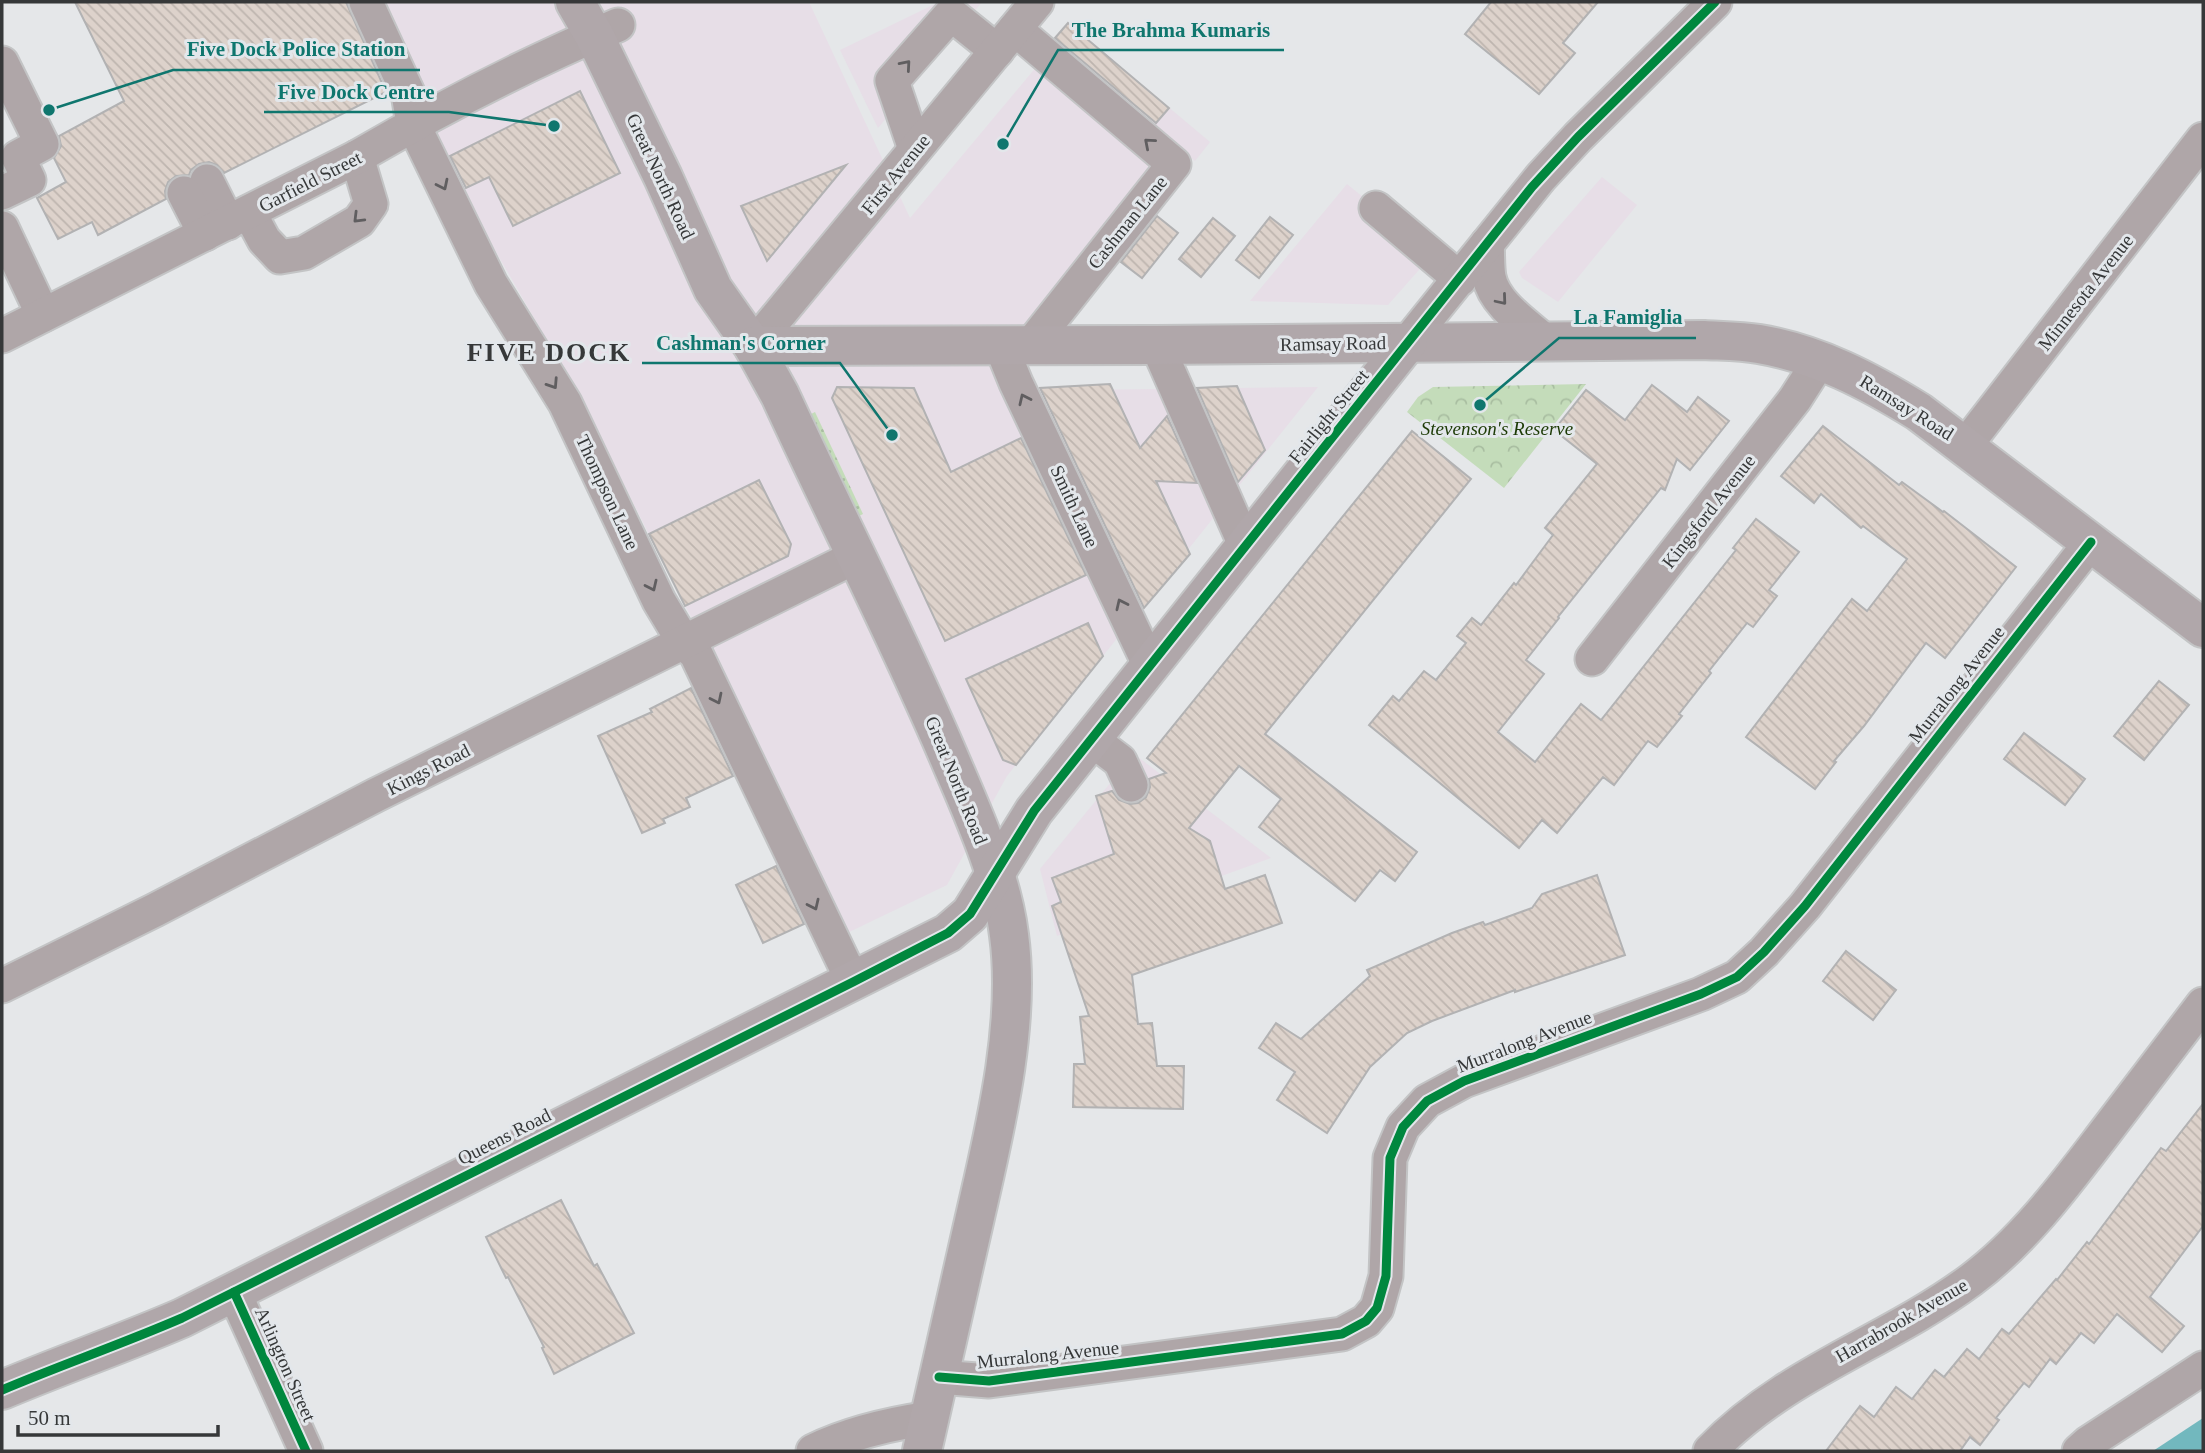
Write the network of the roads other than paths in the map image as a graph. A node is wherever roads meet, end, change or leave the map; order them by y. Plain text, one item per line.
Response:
1 (366, 2) edge
2 (575, 2) edge
3 (1715, 2) edge
4 (1023, 18) edge
5 (606, 21) edge
6 (2, 62) edge
7 (413, 124) junction
8 (2203, 139) edge
9 (915, 149) junction
10 (357, 157) junction
11 (196, 187) dead end
12 (2, 193) edge
13 (1376, 208) dead end
14 (227, 223) junction
15 (2, 228) edge
16 (1487, 244) junction
17 (1460, 279) junction
18 (43, 315) junction
19 (2, 336) edge
20 (1408, 342) junction
21 (1546, 342) junction
22 (1157, 345) junction
23 (753, 346) junction
24 (1016, 346) junction
25 (1820, 360) junction
26 (1966, 445) junction
27 (2091, 542) junction
28 (1246, 547) junction
29 (857, 556) junction
30 (2203, 628) edge
31 (683, 641) junction
32 (1592, 659) dead end
33 (1150, 666) junction
34 (1091, 739) junction
35 (1132, 785) dead end
36 (994, 874) junction
37 (853, 982) junction
38 (2, 986) edge
39 (2203, 1004) edge
40 (234, 1292) junction
41 (2203, 1368) edge
42 (939, 1377) junction
43 (2, 1391) edge
44 (926, 1435) edge
45 (306, 1451) edge
46 (813, 1451) edge
47 (1710, 1451) edge
48 (2079, 1451) edge

1 - 7 street, Thompson Lane
2 - 5 main road, Great North Road
3 - 16 street, Fairlight Street
4 - 9 street, First Avenue
9 -> 4 street
24 -> 4 street, Cashman Lane
5 - 7 street, Garfield Street
5 - 23 main road, Great North Road
6 - 12 street
7 - 10 street, Garfield Street
7 -> 31 street, Thompson Lane
8 - 26 street, Minnesota Avenue
9 - 23 street, First Avenue
10 - 14 street, Garfield Street
10 -> 14 street
11 - 14 street
13 - 17 street
14 - 18 street, Garfield Street
15 - 18 street
16 - 17 street, Fairlight Street
16 -> 21 street
17 - 20 street, Fairlight Street
18 - 19 street, Garfield Street
20 - 21 main road, Ramsay Road
20 - 22 main road, Ramsay Road
20 - 28 main road, Fairlight Street
21 - 25 main road, Ramsay Road
22 - 24 main road, Ramsay Road
22 - 28 street
23 - 24 main road, Ramsay Road
23 - 29 main road, Great North Road
33 -> 24 street, Smith Lane
25 - 26 main road, Ramsay Road
25 - 32 street, Kingsford Avenue
26 - 27 main road, Ramsay Road
27 - 30 main road, Ramsay Road
27 - 42 street, Murralong Avenue
28 - 33 main road, Fairlight Street
29 - 31 street, Kings Road
29 - 36 main road, Great North Road
31 -> 37 street, Thompson Lane
31 - 38 street, Kings Road
33 - 34 main road, Fairlight Street
34 - 35 street
34 - 36 main road, Fairlight Street
36 - 37 main road, Queens Road
36 - 42 main road, Great North Road
37 - 40 main road, Queens Road
39 - 47 street, Harrabrook Avenue
40 - 43 main road, Queens Road
40 - 45 street, Arlington Street
41 - 48 street
42 - 44 main road, Great North Road
44 - 46 street

